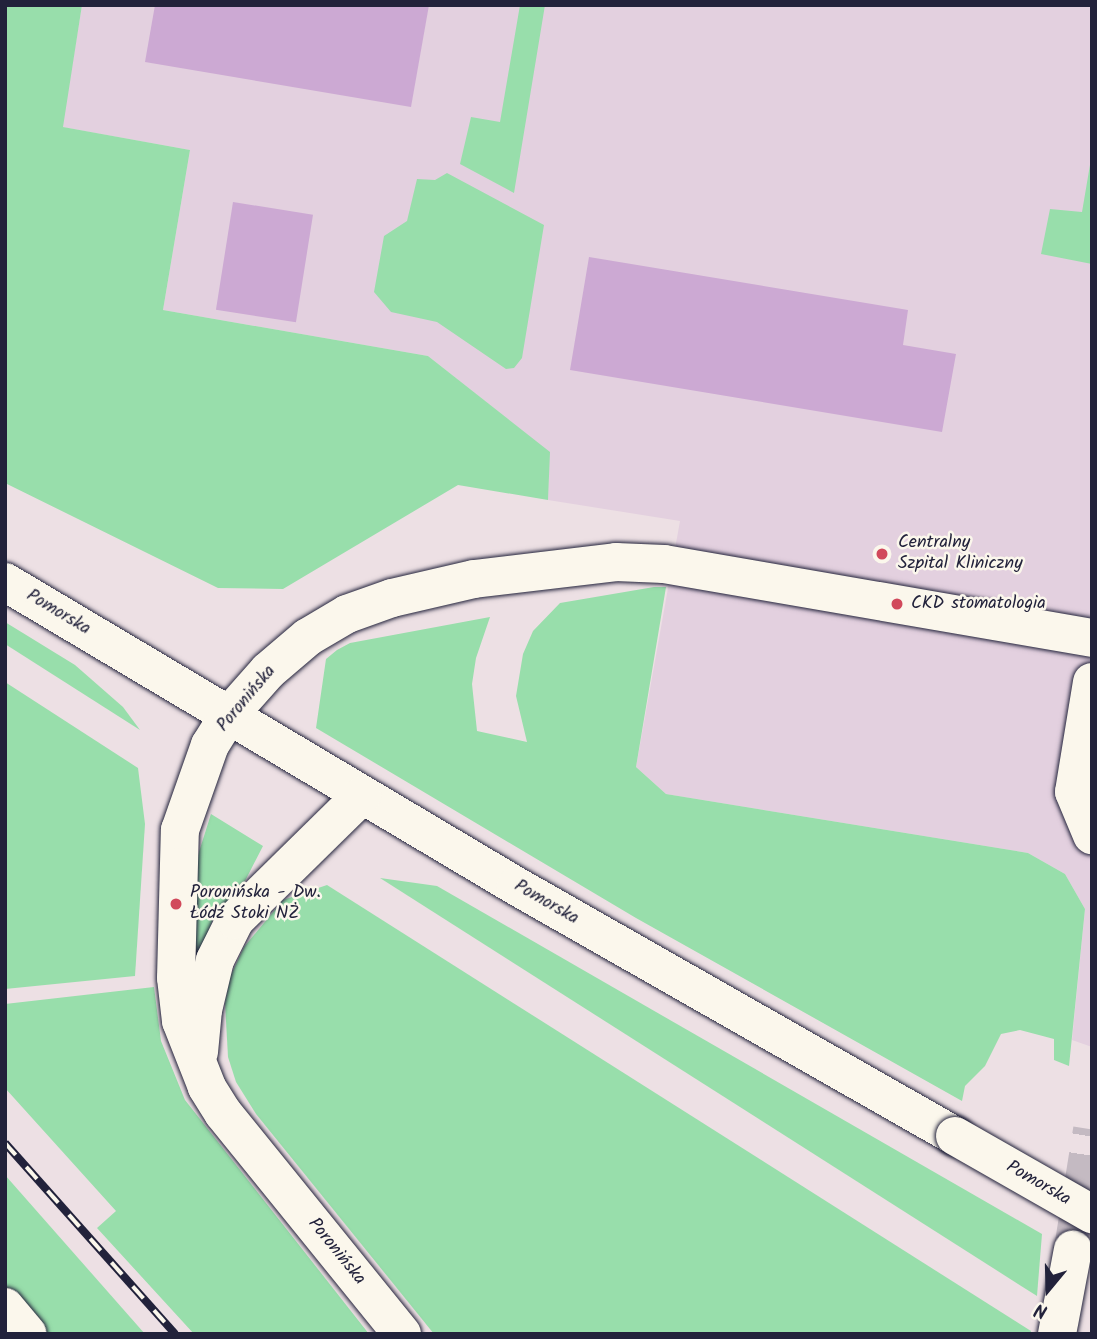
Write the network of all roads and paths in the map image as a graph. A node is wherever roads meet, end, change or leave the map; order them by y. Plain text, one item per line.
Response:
1 (5, 582) edge
2 (1092, 638) edge
3 (1092, 682) edge
4 (229, 715) junction
5 (362, 795) junction
6 (1092, 835) edge
7 (198, 1067) junction
8 (1092, 1214) edge
9 (1073, 1249) tunnel mouth
10 (5, 1307) edge
11 (28, 1334) edge
12 (402, 1334) edge
13 (1057, 1334) edge

1 - 4 street, Pomorska
2 - 4 street, Poronińska
3 - 6 street
4 - 5 street, Pomorska
4 - 7 street, Poronińska
5 - 7 street
5 - 8 street, Pomorska, bridge
7 - 12 street, Poronińska
9 - 13 street
10 - 11 street

